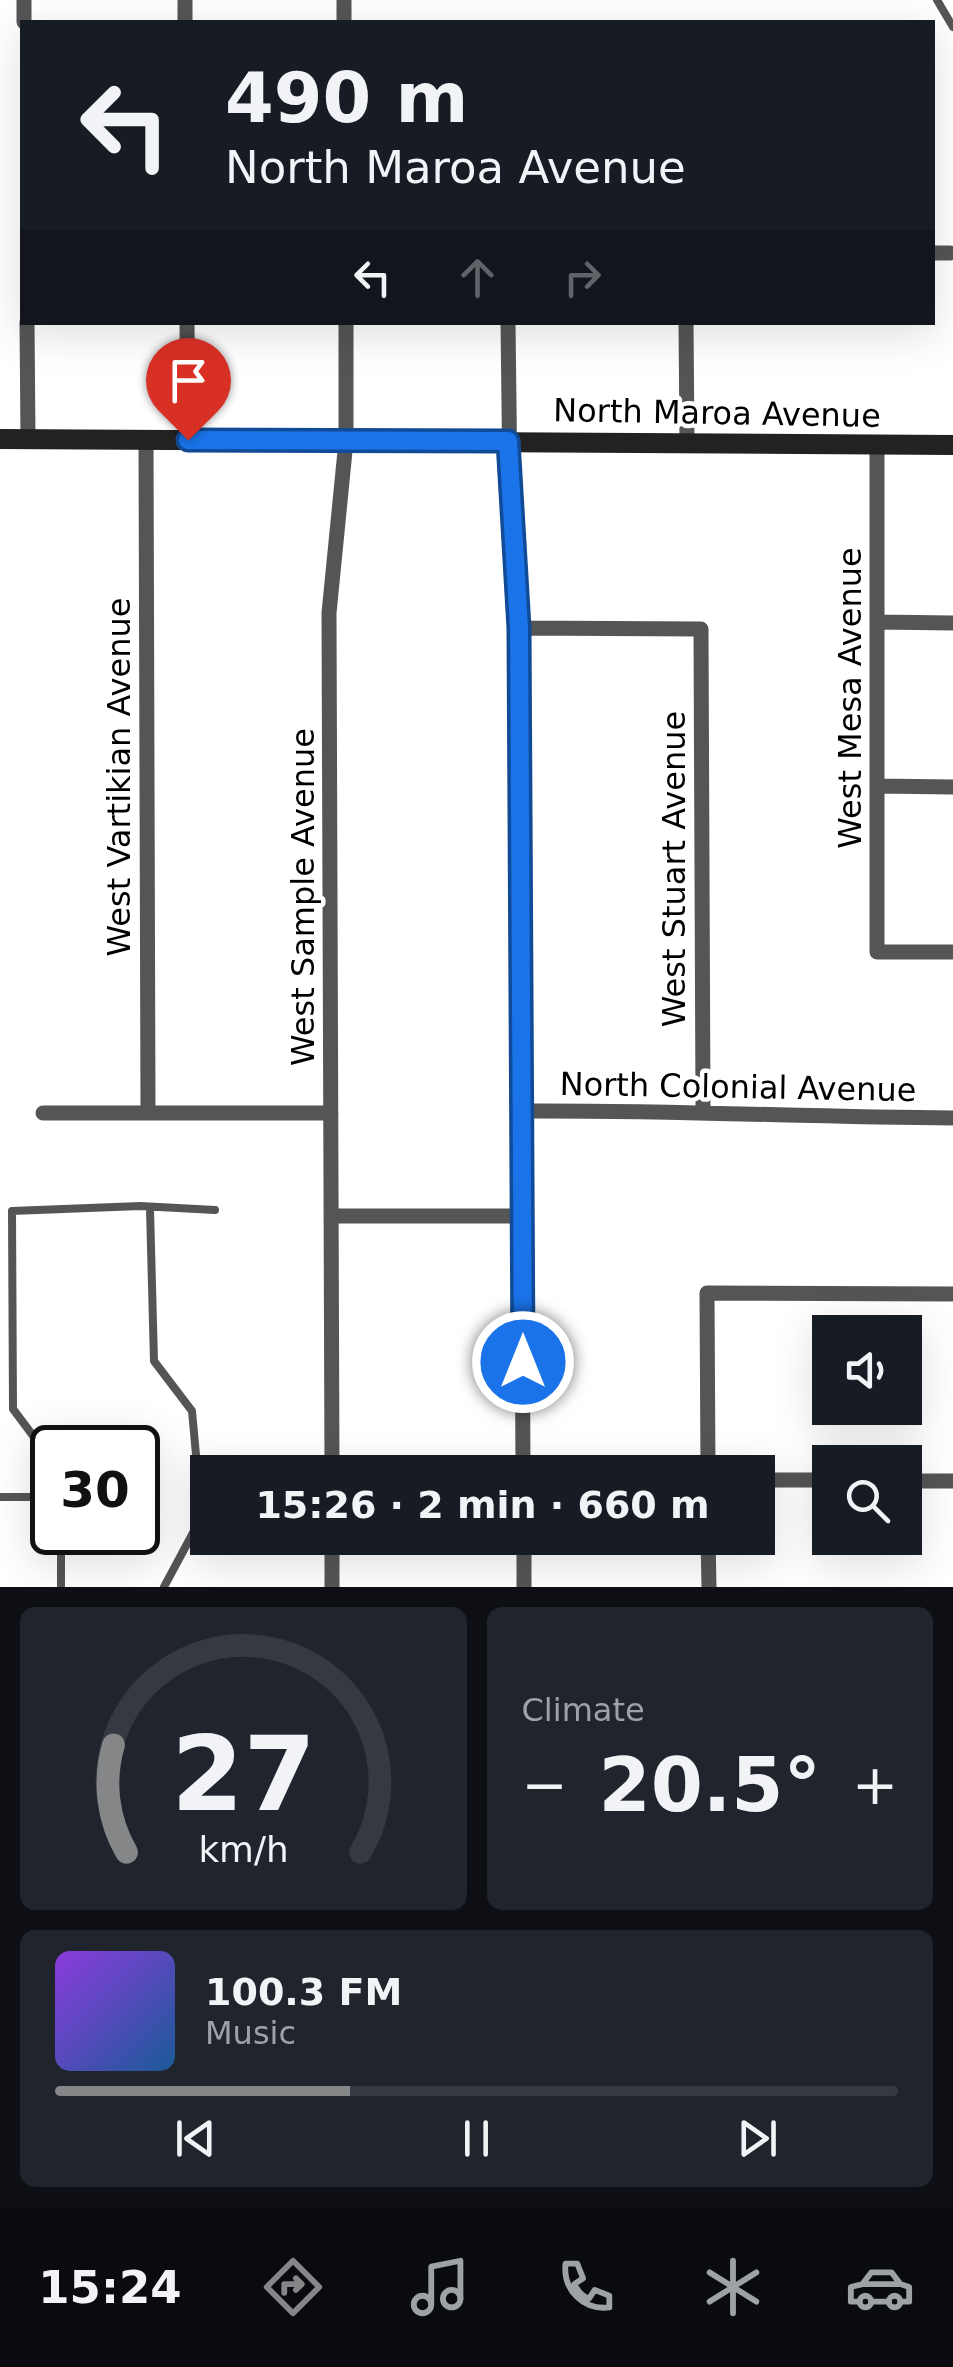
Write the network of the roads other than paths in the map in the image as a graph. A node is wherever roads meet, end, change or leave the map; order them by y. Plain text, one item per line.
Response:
1 (937, 0) edge
2 (953, 27) edge
3 (27, 325) edge
4 (187, 325) edge
5 (346, 325) edge
6 (508, 325) edge
7 (686, 325) edge
8 (0, 439) edge
9 (28, 439) junction
10 (146, 440) junction
11 (188, 440) junction
12 (346, 441) junction
13 (508, 441) junction
14 (687, 444) junction
15 (876, 445) junction
16 (953, 445) edge
17 (878, 622) junction
18 (953, 622) edge
19 (519, 628) junction
20 (878, 786) junction
21 (953, 786) edge
22 (953, 952) edge
23 (703, 1109) junction
24 (523, 1111) junction
25 (43, 1113) dead end
26 (148, 1113) junction
27 (331, 1113) junction
28 (953, 1118) edge
29 (150, 1209) junction
30 (215, 1210) dead end
31 (332, 1216) junction
32 (522, 1216) junction
33 (953, 1294) edge
34 (30, 1432) edge
35 (332, 1455) edge
36 (523, 1455) edge
37 (708, 1455) edge
38 (775, 1480) edge
39 (812, 1480) edge
40 (922, 1481) edge
41 (953, 1481) edge
42 (30, 1497) edge
43 (0, 1498) edge
44 (60, 1555) edge
45 (332, 1555) edge
46 (524, 1555) edge
47 (708, 1555) edge
48 (61, 1587) edge
49 (164, 1587) edge
50 (332, 1587) edge
51 (524, 1587) edge
52 (709, 1587) edge

1 - 2 lane
3 - 9 street
4 - 11 street
5 - 12 street, West Sample Avenue
6 - 13 street
7 - 14 street
8 - 9 main road, North Maroa Avenue
9 - 10 main road, North Maroa Avenue
10 - 11 main road, North Maroa Avenue
10 - 26 street, West Vartikian Avenue
11 - 12 main road, North Maroa Avenue
12 - 13 main road, North Maroa Avenue
12 - 27 street, West Sample Avenue
13 - 14 main road, North Maroa Avenue
13 - 19 street
14 - 15 main road, North Maroa Avenue
15 - 16 main road, North Maroa Avenue
15 - 17 street, West Mesa Avenue
17 - 18 street
17 - 20 street, West Mesa Avenue
19 - 23 street, West Stuart Avenue
19 - 24 street
20 - 21 street
20 - 22 street, West Mesa Avenue
23 - 24 street, North Colonial Avenue
23 - 28 street, North Colonial Avenue
24 - 32 street
25 - 26 street
26 - 27 street
27 - 31 street, West Sample Avenue
29 - 30 lane
29 - 34 lane
29 - 49 lane
31 - 32 street
31 - 35 street, West Sample Avenue
32 - 36 street
33 - 37 street
38 - 39 street
40 - 41 street
42 - 43 lane
44 - 48 lane
45 - 50 street
46 - 51 street
47 - 52 street

